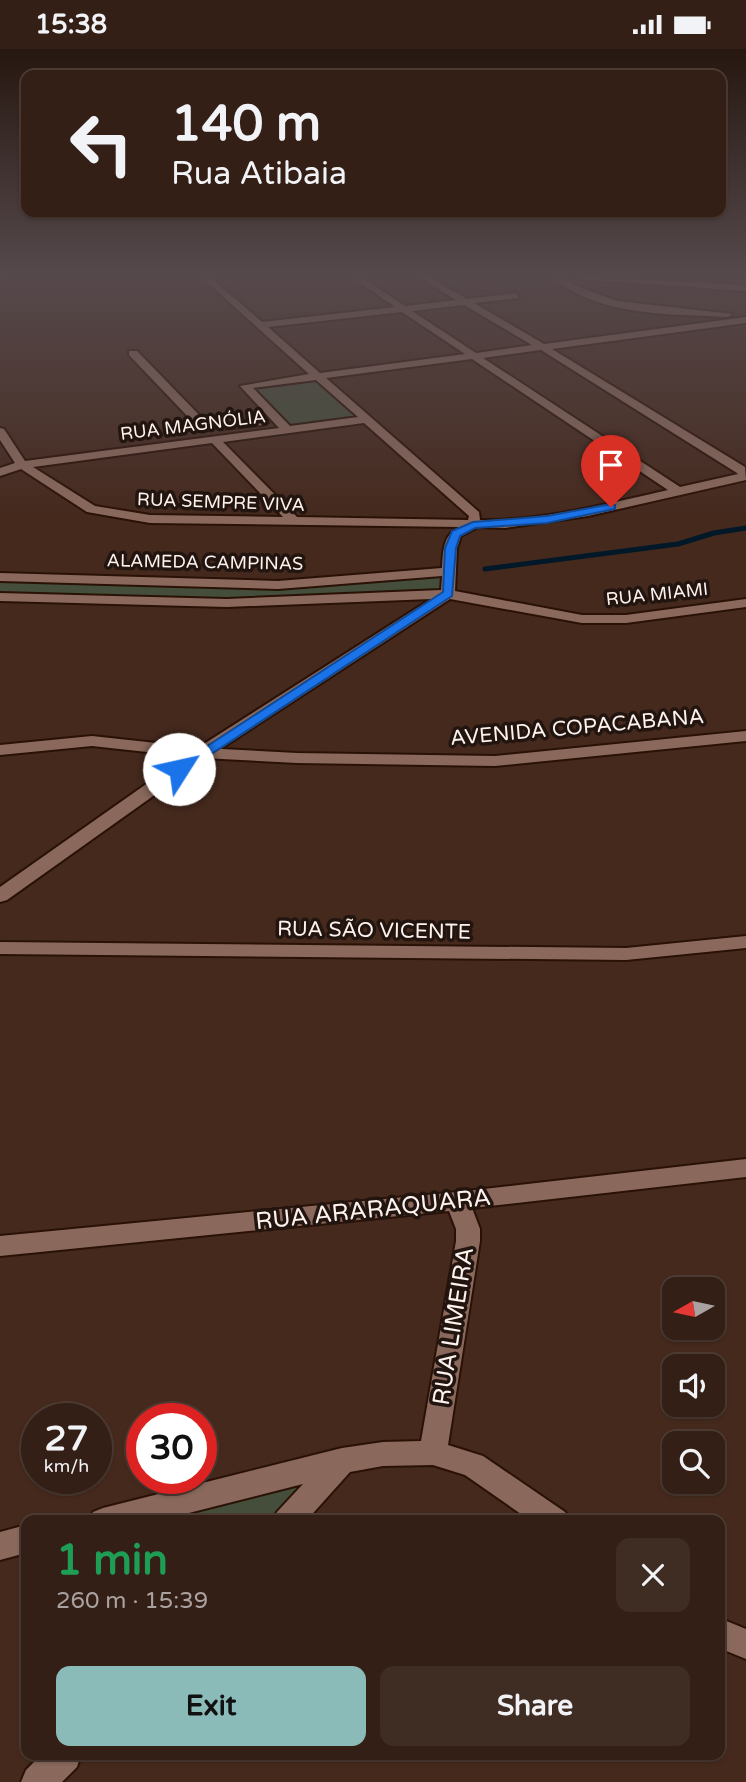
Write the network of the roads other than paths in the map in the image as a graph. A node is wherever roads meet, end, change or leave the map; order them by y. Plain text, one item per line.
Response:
1 (137, 357) edge
2 (298, 357) edge
3 (469, 357) edge
4 (476, 357) edge
5 (558, 357) edge
6 (321, 377) junction
7 (369, 419) junction
8 (279, 420) junction
9 (0, 431) edge
10 (289, 431) junction
11 (216, 441) junction
12 (4, 444) edge
13 (22, 465) junction
14 (0, 472) edge
15 (680, 493) junction
16 (294, 521) junction
17 (473, 525) junction
18 (450, 571) junction
19 (0, 577) edge
20 (448, 594) junction
21 (0, 597) edge
22 (31, 600) junction
23 (746, 603) edge
24 (0, 610) edge
25 (746, 736) edge
26 (0, 750) edge
27 (202, 753) junction
28 (0, 896) edge
29 (746, 942) edge
30 (0, 948) edge
31 (746, 1168) edge
32 (457, 1201) junction
33 (0, 1246) edge
34 (433, 1453) junction
35 (342, 1461) junction
36 (127, 1515) edge
37 (292, 1515) edge
38 (546, 1515) edge
39 (21, 1540) edge
40 (0, 1546) edge
41 (725, 1635) edge
42 (746, 1644) edge
43 (60, 1760) edge
44 (38, 1782) edge

1 - 8 street
2 - 6 street
3 - 6 street
4 - 15 street
5 - 15 street, RUA SEMPRE VIVA
6 - 7 street
6 - 8 street
7 - 10 street, RUA MAGNÓLIA
7 - 17 street
8 - 10 street
9 - 12 street, RUA SEMPRE VIVA
10 - 11 street, RUA MAGNÓLIA
11 - 13 street, RUA MAGNÓLIA
11 - 16 street
12 - 13 street, RUA SEMPRE VIVA
13 - 14 street, RUA MAGNÓLIA
13 - 16 street, RUA SEMPRE VIVA
15 - 17 street, RUA SEMPRE VIVA
16 - 17 street, RUA SEMPRE VIVA
17 - 18 street
18 - 19 street, ALAMEDA CAMPINAS
18 - 20 street
20 - 22 street, RUA MIAMI
20 - 23 street, RUA MIAMI
20 - 27 street
21 - 22 street
22 - 24 street
25 - 27 street, AVENIDA COPACABANA
26 - 27 street, AVENIDA COPACABANA
27 - 28 street
29 - 30 street, RUA SÃO VICENTE
31 - 32 street, RUA ARARAQUARA
32 - 33 street, RUA ARARAQUARA
32 - 34 street, RUA LIMEIRA
34 - 35 street
34 - 38 street
35 - 36 street
35 - 37 street
39 - 40 street
41 - 42 street
43 - 44 street

